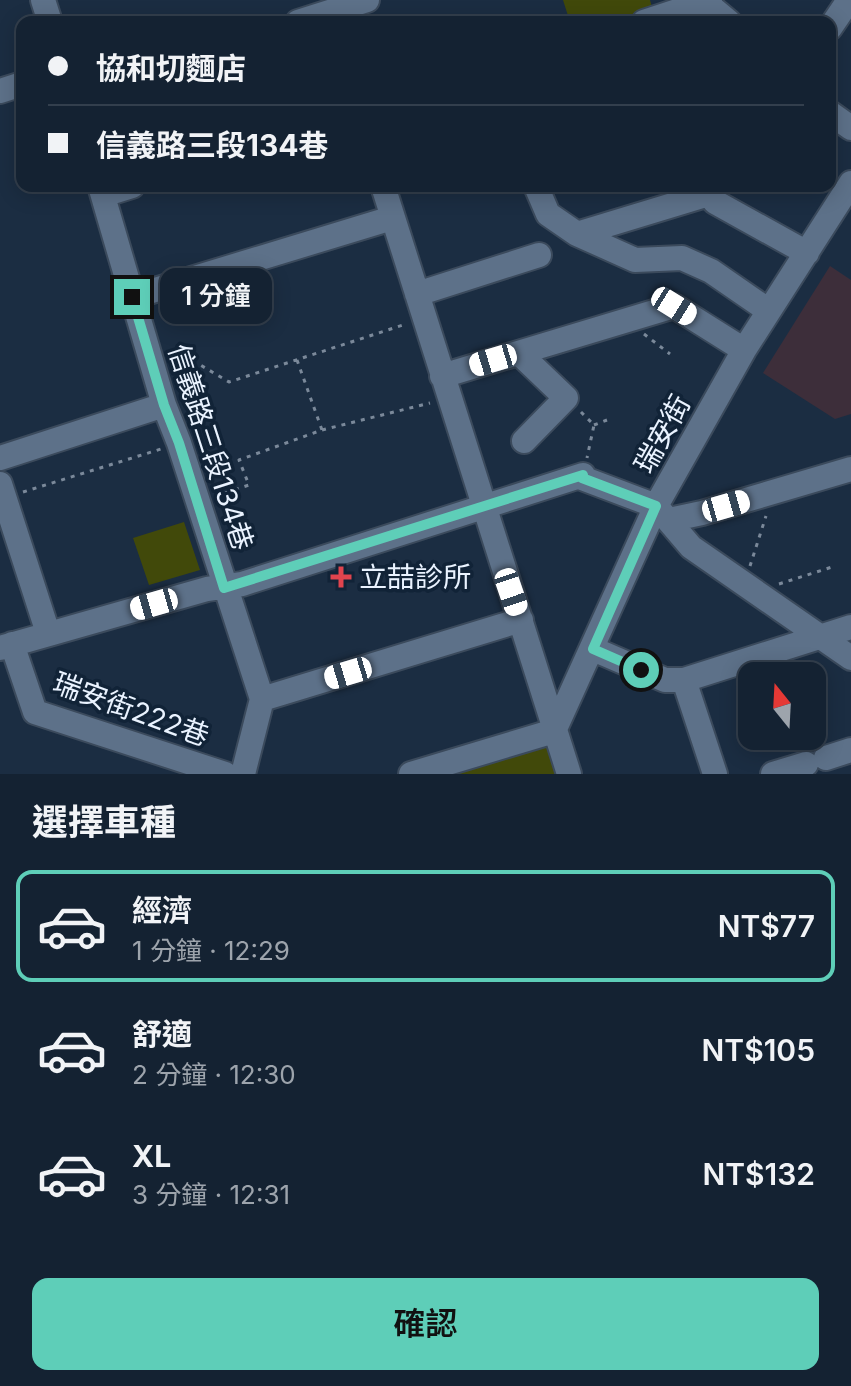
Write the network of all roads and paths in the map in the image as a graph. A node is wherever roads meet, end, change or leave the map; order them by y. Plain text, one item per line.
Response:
1 (367, 0) edge
2 (849, 0) edge
3 (708, 1) edge
4 (330, 11) edge
5 (655, 15) edge
6 (723, 16) edge
7 (836, 19) edge
8 (851, 183) edge
9 (101, 192) edge
10 (392, 192) edge
11 (539, 192) edge
12 (705, 192) edge
13 (712, 192) edge
14 (392, 218) junction
15 (577, 234) junction
16 (807, 253) junction
17 (539, 255) dead end
18 (132, 297) junction
19 (421, 306) junction
20 (769, 311) junction
21 (625, 320) junction
22 (744, 350) junction
23 (519, 353) junction
24 (670, 354) dead end
25 (297, 360) junction
26 (156, 375) junction
27 (446, 387) junction
28 (566, 398) junction
29 (164, 405) junction
30 (607, 420) dead end
31 (594, 425) junction
32 (322, 430) junction
33 (524, 441) dead end
34 (179, 443) junction
35 (0, 458) edge
36 (851, 469) edge
37 (582, 477) junction
38 (2, 491) edge
39 (773, 492) junction
40 (198, 502) junction
41 (483, 508) junction
42 (662, 513) junction
43 (832, 567) dead end
44 (224, 588) junction
45 (750, 588) junction
46 (521, 620) junction
47 (851, 627) edge
48 (48, 633) junction
49 (820, 635) junction
50 (6, 646) edge
51 (593, 649) junction
52 (851, 658) edge
53 (684, 680) junction
54 (262, 699) junction
55 (554, 731) junction
56 (851, 750) edge
57 (225, 774) edge
58 (243, 774) edge
59 (411, 774) edge
60 (569, 774) edge
61 (715, 774) edge
62 (773, 774) edge

1 - 4 street
2 - 7 street
3 - 5 street
3 - 6 street
8 - 16 street, 瑞安街
9 - 18 street, 信義路三段134巷
10 - 14 street
11 - 15 street
12 - 15 street
13 - 16 street
14 - 18 street
14 - 19 street
15 - 20 street
16 - 20 street, 瑞安街
17 - 19 street
18 - 26 street, 信義路三段134巷
19 - 25 path
19 - 27 street
20 - 22 street, 瑞安街
21 - 22 street
21 - 23 street
21 - 24 path
22 - 42 street, 瑞安街
23 - 27 street
23 - 28 street
25 - 26 path
25 - 32 path
26 - 29 street, 信義路三段134巷
27 - 32 path
27 - 41 street
28 - 31 path
28 - 33 street
29 - 34 street, 信義路三段134巷
29 - 35 street
30 - 31 path
31 - 37 path
32 - 40 path
34 - 38 path
34 - 40 street, 信義路三段134巷
36 - 39 street
37 - 41 street
37 - 42 street
38 - 48 street
39 - 42 street
39 - 45 path
40 - 44 street, 信義路三段134巷
41 - 44 street
41 - 46 street
42 - 45 street
42 - 51 street, 瑞安街
43 - 45 path
44 - 48 street
44 - 54 street, 信義路三段134巷
45 - 49 street
46 - 54 street
46 - 55 street
47 - 49 street
48 - 50 street
49 - 52 street
49 - 53 street
50 - 57 street, 瑞安街222巷
51 - 53 street
51 - 55 street, 瑞安街
53 - 61 street
54 - 58 street
55 - 59 street
55 - 60 street
56 - 62 street

